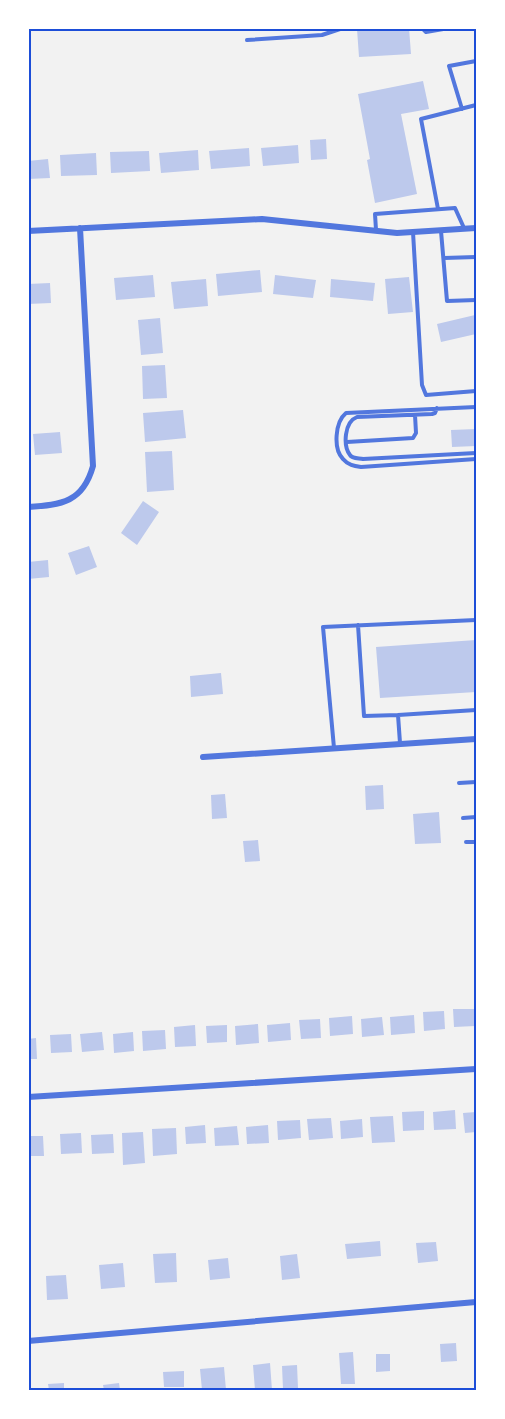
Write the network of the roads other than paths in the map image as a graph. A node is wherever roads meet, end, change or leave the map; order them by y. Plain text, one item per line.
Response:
1 (422, 28) edge
2 (449, 28) edge
3 (340, 29) edge
4 (247, 40) dead end
5 (477, 61) edge
6 (477, 105) edge
7 (462, 109) junction
8 (438, 209) junction
9 (80, 228) junction
10 (477, 228) edge
11 (464, 229) junction
12 (28, 231) edge
13 (376, 231) junction
14 (441, 231) junction
15 (413, 232) junction
16 (477, 257) edge
17 (444, 258) junction
18 (477, 300) edge
19 (477, 391) edge
20 (477, 407) edge
21 (437, 408) junction
22 (415, 415) junction
23 (347, 442) junction
24 (477, 453) edge
25 (477, 459) edge
26 (28, 507) edge
27 (477, 620) edge
28 (358, 625) junction
29 (477, 710) edge
30 (398, 714) junction
31 (477, 739) edge
32 (400, 744) junction
33 (334, 748) junction
34 (203, 757) dead end
35 (477, 782) edge
36 (459, 783) dead end
37 (477, 817) edge
38 (463, 818) dead end
39 (466, 842) dead end
40 (477, 842) edge
41 (477, 1069) edge
42 (28, 1097) edge
43 (477, 1302) edge
44 (28, 1341) edge

1 - 2 lane
3 - 4 lane
5 - 7 lane
6 - 7 lane
7 - 8 lane
8 - 11 lane
8 - 13 lane
9 - 12 street
9 - 13 street
9 - 26 street
10 - 11 street
11 - 14 street
13 - 15 street
14 - 15 street
14 - 17 lane
15 - 19 lane
16 - 17 lane
17 - 18 lane
20 - 21 lane
21 - 22 lane
21 - 25 lane
22 - 23 lane
22 - 23 lane
23 - 24 lane
27 - 28 lane
28 - 30 lane
28 - 33 lane
29 - 30 lane
30 - 32 lane
31 - 32 street
32 - 33 street
33 - 34 street
35 - 36 lane
37 - 38 lane
39 - 40 lane
41 - 42 street
43 - 44 street

